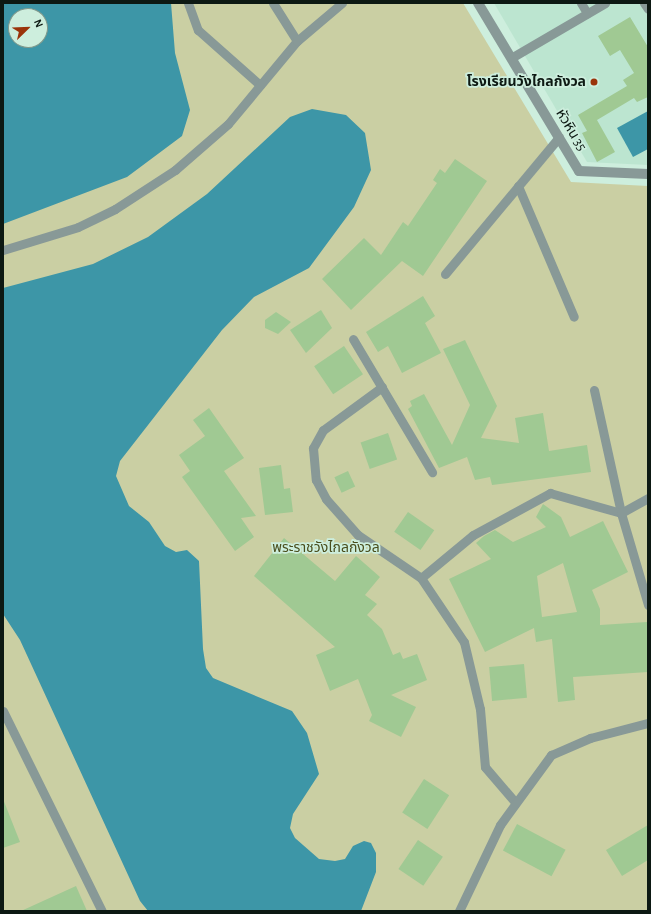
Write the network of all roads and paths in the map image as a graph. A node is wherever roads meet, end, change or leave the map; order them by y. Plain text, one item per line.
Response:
1 (188, 3) edge
2 (273, 3) edge
3 (342, 3) edge
4 (478, 3) edge
5 (582, 3) edge
6 (605, 3) edge
7 (644, 3) edge
8 (648, 9) edge
9 (588, 13) junction
10 (297, 41) junction
11 (511, 58) junction
12 (260, 85) junction
13 (559, 138) junction
14 (648, 174) edge
15 (518, 186) junction
16 (3, 250) edge
17 (445, 274) dead end
18 (574, 317) dead end
19 (353, 339) dead end
20 (382, 387) junction
21 (594, 390) dead end
22 (432, 472) dead end
23 (648, 498) edge
24 (621, 513) junction
25 (421, 578) junction
26 (648, 605) edge
27 (3, 711) edge
28 (648, 723) edge
29 (515, 802) junction
30 (102, 911) edge
31 (459, 911) edge

1 - 12 lane
2 - 10 lane
3 - 10 lane
4 - 11 street, หัวหิน 35
5 - 9 lane
6 - 9 lane
7 - 8 lane
9 - 11 lane
10 - 12 lane
11 - 13 street, หัวหิน 35
12 - 16 lane
13 - 14 street, หัวหิน 35
13 - 15 lane
15 - 17 lane
15 - 18 lane
19 - 20 lane
20 - 22 lane
20 - 25 lane
21 - 24 lane
23 - 24 lane
24 - 25 lane
24 - 26 lane
25 - 29 lane
27 - 30 lane
28 - 29 lane
29 - 31 lane

